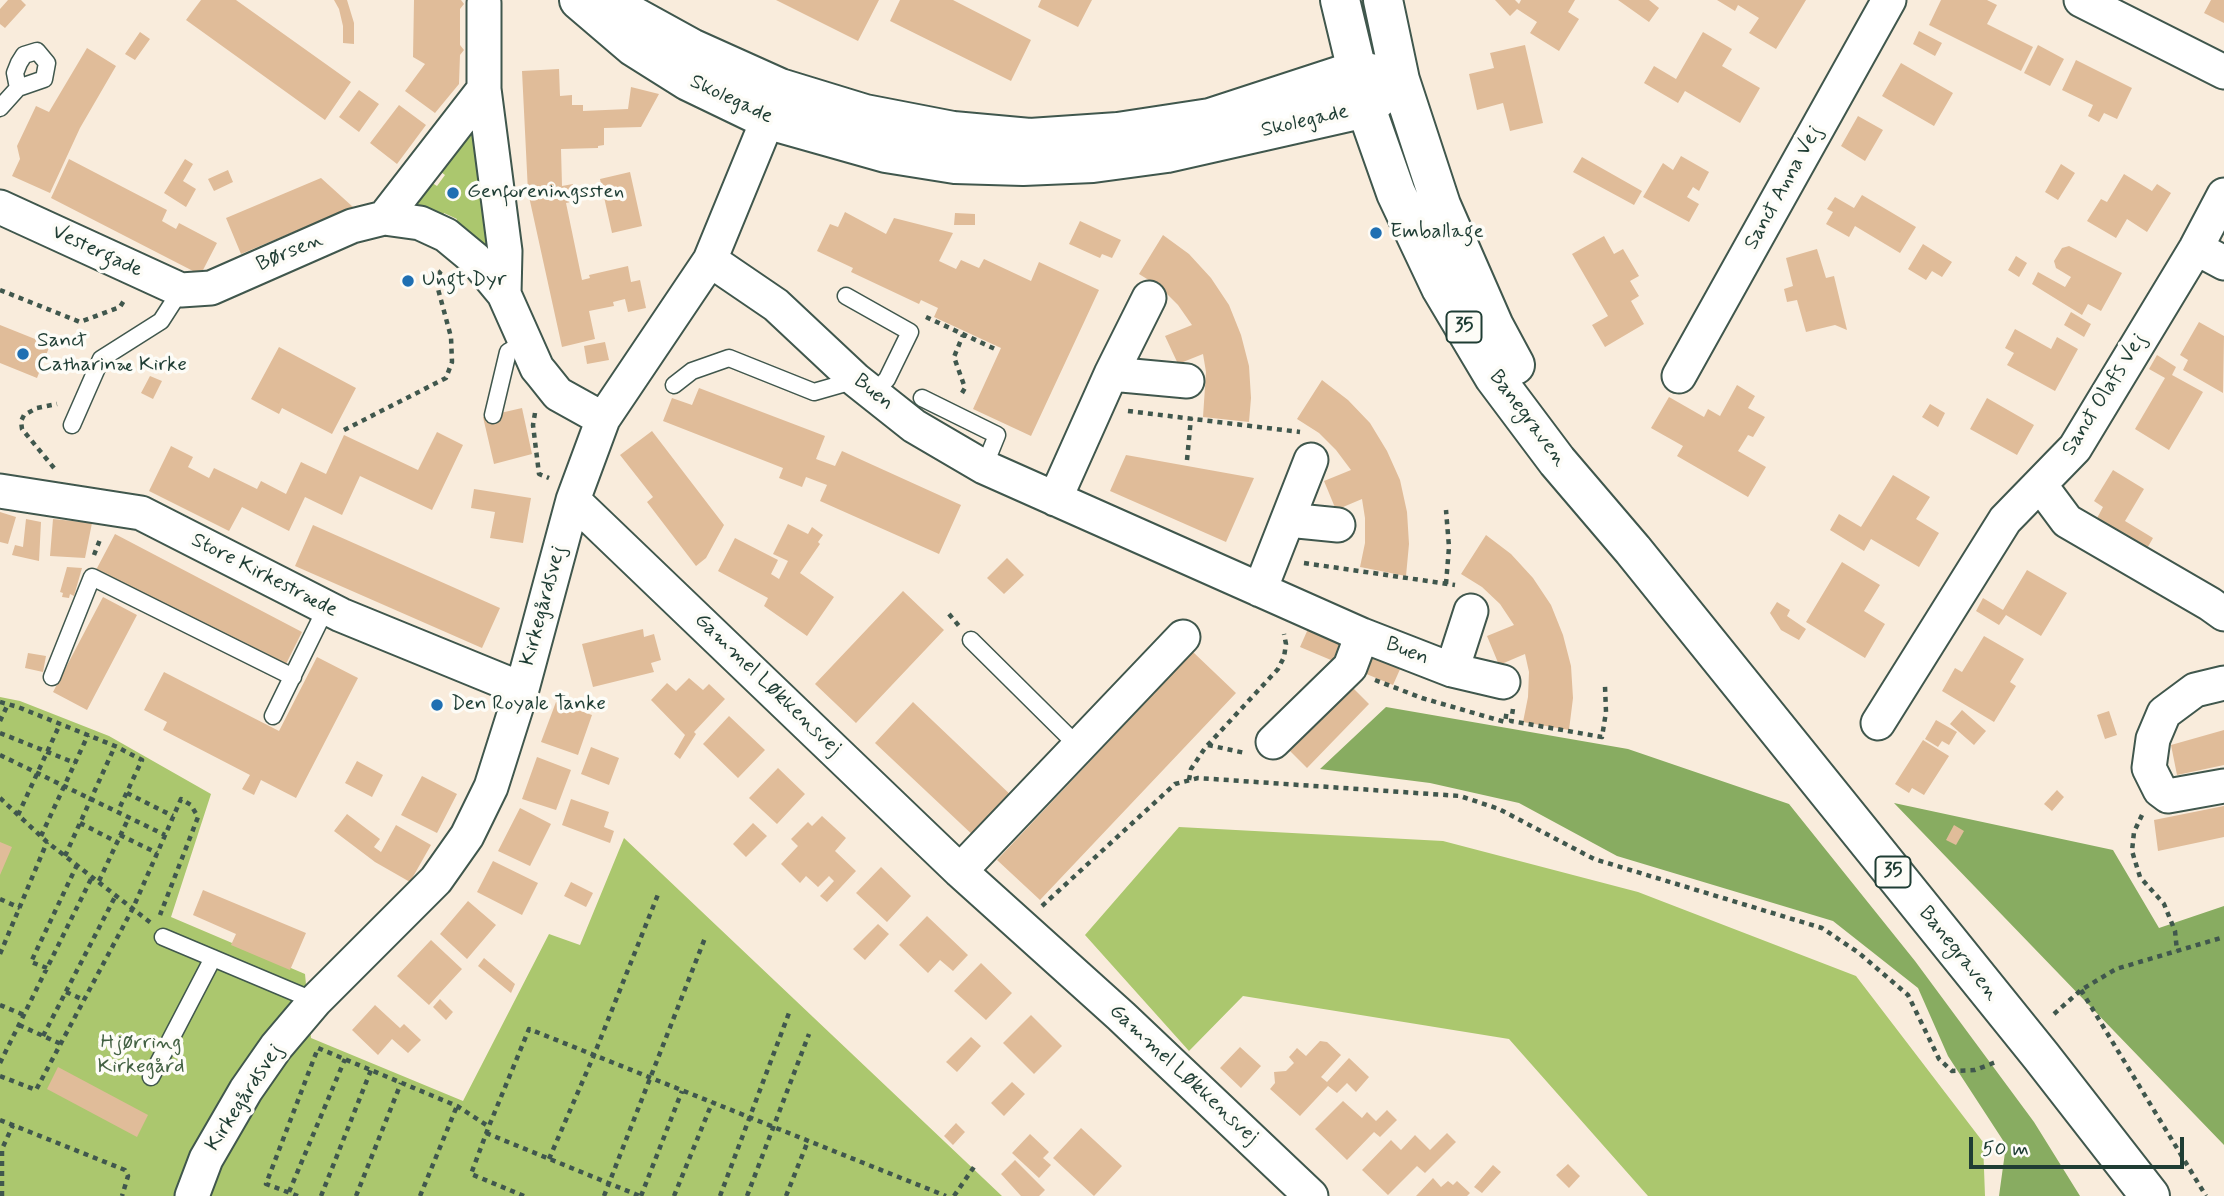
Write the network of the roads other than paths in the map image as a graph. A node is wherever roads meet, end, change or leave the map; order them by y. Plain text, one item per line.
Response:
1 (579, 0) edge
2 (605, 0) edge
3 (1340, 0) edge
4 (1383, 0) edge
5 (1889, 0) edge
6 (2081, 0) edge
7 (484, 3) dead end
8 (1357, 70) junction
9 (2224, 72) edge
10 (1400, 80) junction
11 (18, 88) dead end
12 (484, 89) junction
13 (775, 104) junction
14 (0, 108) edge
15 (1366, 108) junction
16 (2224, 195) edge
17 (0, 207) edge
18 (384, 218) junction
19 (2210, 256) edge
20 (710, 260) junction
21 (189, 290) junction
22 (504, 294) junction
23 (846, 296) dead end
24 (1149, 298) dead end
25 (526, 342) junction
26 (1111, 374) junction
27 (1679, 376) dead end
28 (1187, 381) dead end
29 (674, 385) dead end
30 (864, 387) junction
31 (922, 398) dead end
32 (494, 415) dead end
33 (603, 419) junction
34 (72, 425) dead end
35 (1311, 460) road end
36 (984, 467) junction
37 (2041, 486) junction
38 (0, 491) edge
39 (575, 494) junction
40 (1055, 499) junction
41 (1287, 520) junction
42 (1338, 525) dead end
43 (1633, 550) junction
44 (1260, 590) junction
45 (326, 608) junction
46 (1471, 611) dead end
47 (2224, 614) edge
48 (1362, 635) junction
49 (1183, 638) dead end
50 (971, 640) dead end
51 (1452, 670) junction
52 (52, 677) dead end
53 (293, 677) junction
54 (1503, 682) road end
55 (2224, 683) edge
56 (522, 689) junction
57 (273, 716) dead end
58 (1878, 723) dead end
59 (1273, 742) dead end
60 (1079, 747) junction
61 (2224, 786) edge
62 (960, 872) junction
63 (163, 937) dead end
64 (212, 958) junction
65 (315, 1001) junction
66 (151, 1077) dead end
67 (192, 1196) edge
68 (1311, 1196) edge
69 (2150, 1196) edge

1 - 13 main road, Skolegade
2 - 13 main road, Skolegade
3 - 8 main road, Banegraven / 35
4 - 10 main road, Banegraven / 35
5 - 27 street, Sanct Anna Vej
6 - 9 street
7 - 12 street, Børsen
8 - 10 main road
8 - 13 main road, Skolegade
8 - 15 main road, Banegraven / 35
10 - 15 main road, Skolegade
10 - 43 main road, Banegraven / 35
11 - 14 lane
12 - 18 street
12 - 22 street, Børsen
13 - 15 main road, Skolegade
13 - 20 street, Kirkegårdsvej
15 - 43 main road, Banegraven / 35
16 - 19 street, Sanct Olafs Vej
17 - 21 street, Vestergade
18 - 21 street, Børsen
18 - 22 street, Børsen
19 - 37 street, Sanct Olafs Vej
20 - 30 street, Buen
20 - 33 street, Kirkegårdsvej
21 - 34 lane
22 - 25 street, Børsen
23 - 30 lane
24 - 26 street
25 - 32 lane
25 - 33 street, Børsen
26 - 28 street
26 - 40 street
29 - 30 lane
30 - 36 street, Buen
31 - 36 lane
33 - 39 street, Kirkegårdsvej
35 - 41 street
36 - 40 street, Buen
37 - 47 street
37 - 58 street, Sanct Olafs Vej
38 - 45 street, Store Kirkestræde
39 - 56 street, Kirkegårdsvej
39 - 62 street, Gammel Løkkensvej
40 - 44 street, Buen
41 - 42 street
41 - 44 street
43 - 69 main road, Banegraven / 35
44 - 48 street, Buen
45 - 53 lane
45 - 56 street, Store Kirkestræde
46 - 51 street, Buen
48 - 51 street, Buen
48 - 59 street, Buen
49 - 60 street
50 - 60 lane
51 - 54 street, Buen
52 - 53 lane
53 - 57 lane
55 - 61 street
56 - 65 street, Kirkegårdsvej
60 - 62 street
62 - 68 street, Gammel Løkkensvej
63 - 64 lane
64 - 65 lane
64 - 66 lane
65 - 67 street, Kirkegårdsvej

